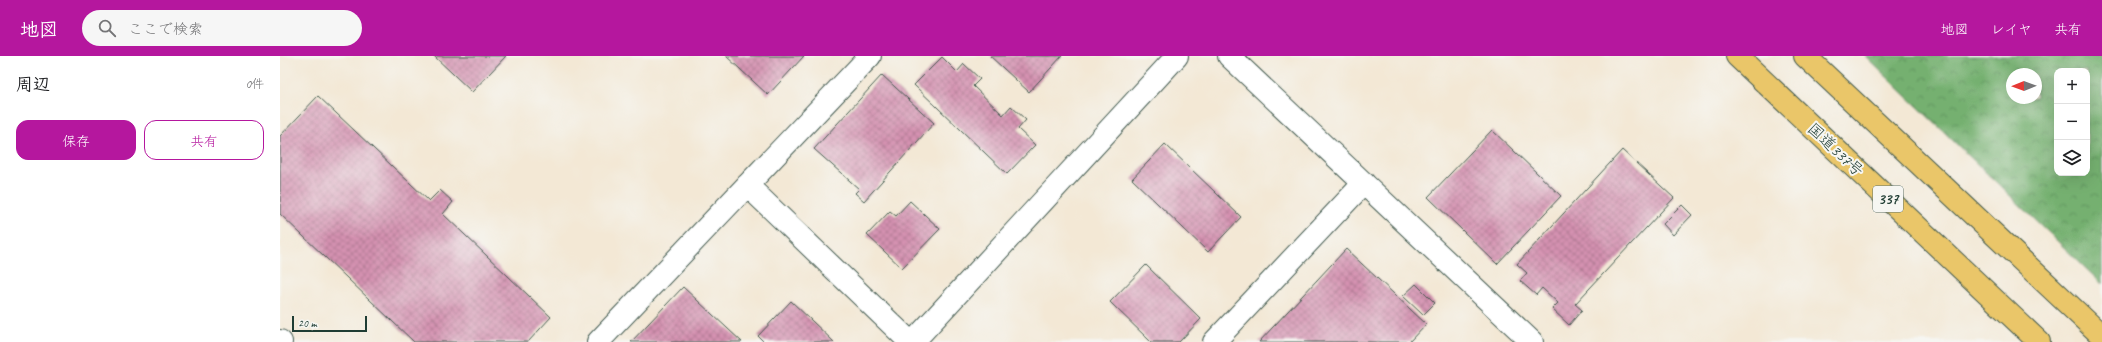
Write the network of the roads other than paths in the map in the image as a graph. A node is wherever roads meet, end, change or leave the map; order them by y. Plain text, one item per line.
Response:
1 (870, 56) edge
2 (1177, 56) edge
3 (1229, 56) edge
4 (1737, 56) edge
5 (1805, 56) edge
6 (1364, 183) junction
7 (747, 185) junction
8 (2102, 336) edge
9 (1528, 341) edge
10 (598, 342) edge
11 (910, 342) edge
12 (913, 342) edge
13 (1214, 342) edge
14 (2039, 342) edge

1 - 7 street
2 - 12 street
3 - 6 street
4 - 14 highway, 国道337号 / 337
5 - 8 highway
6 - 9 street
6 - 13 street
7 - 10 street
7 - 11 street

